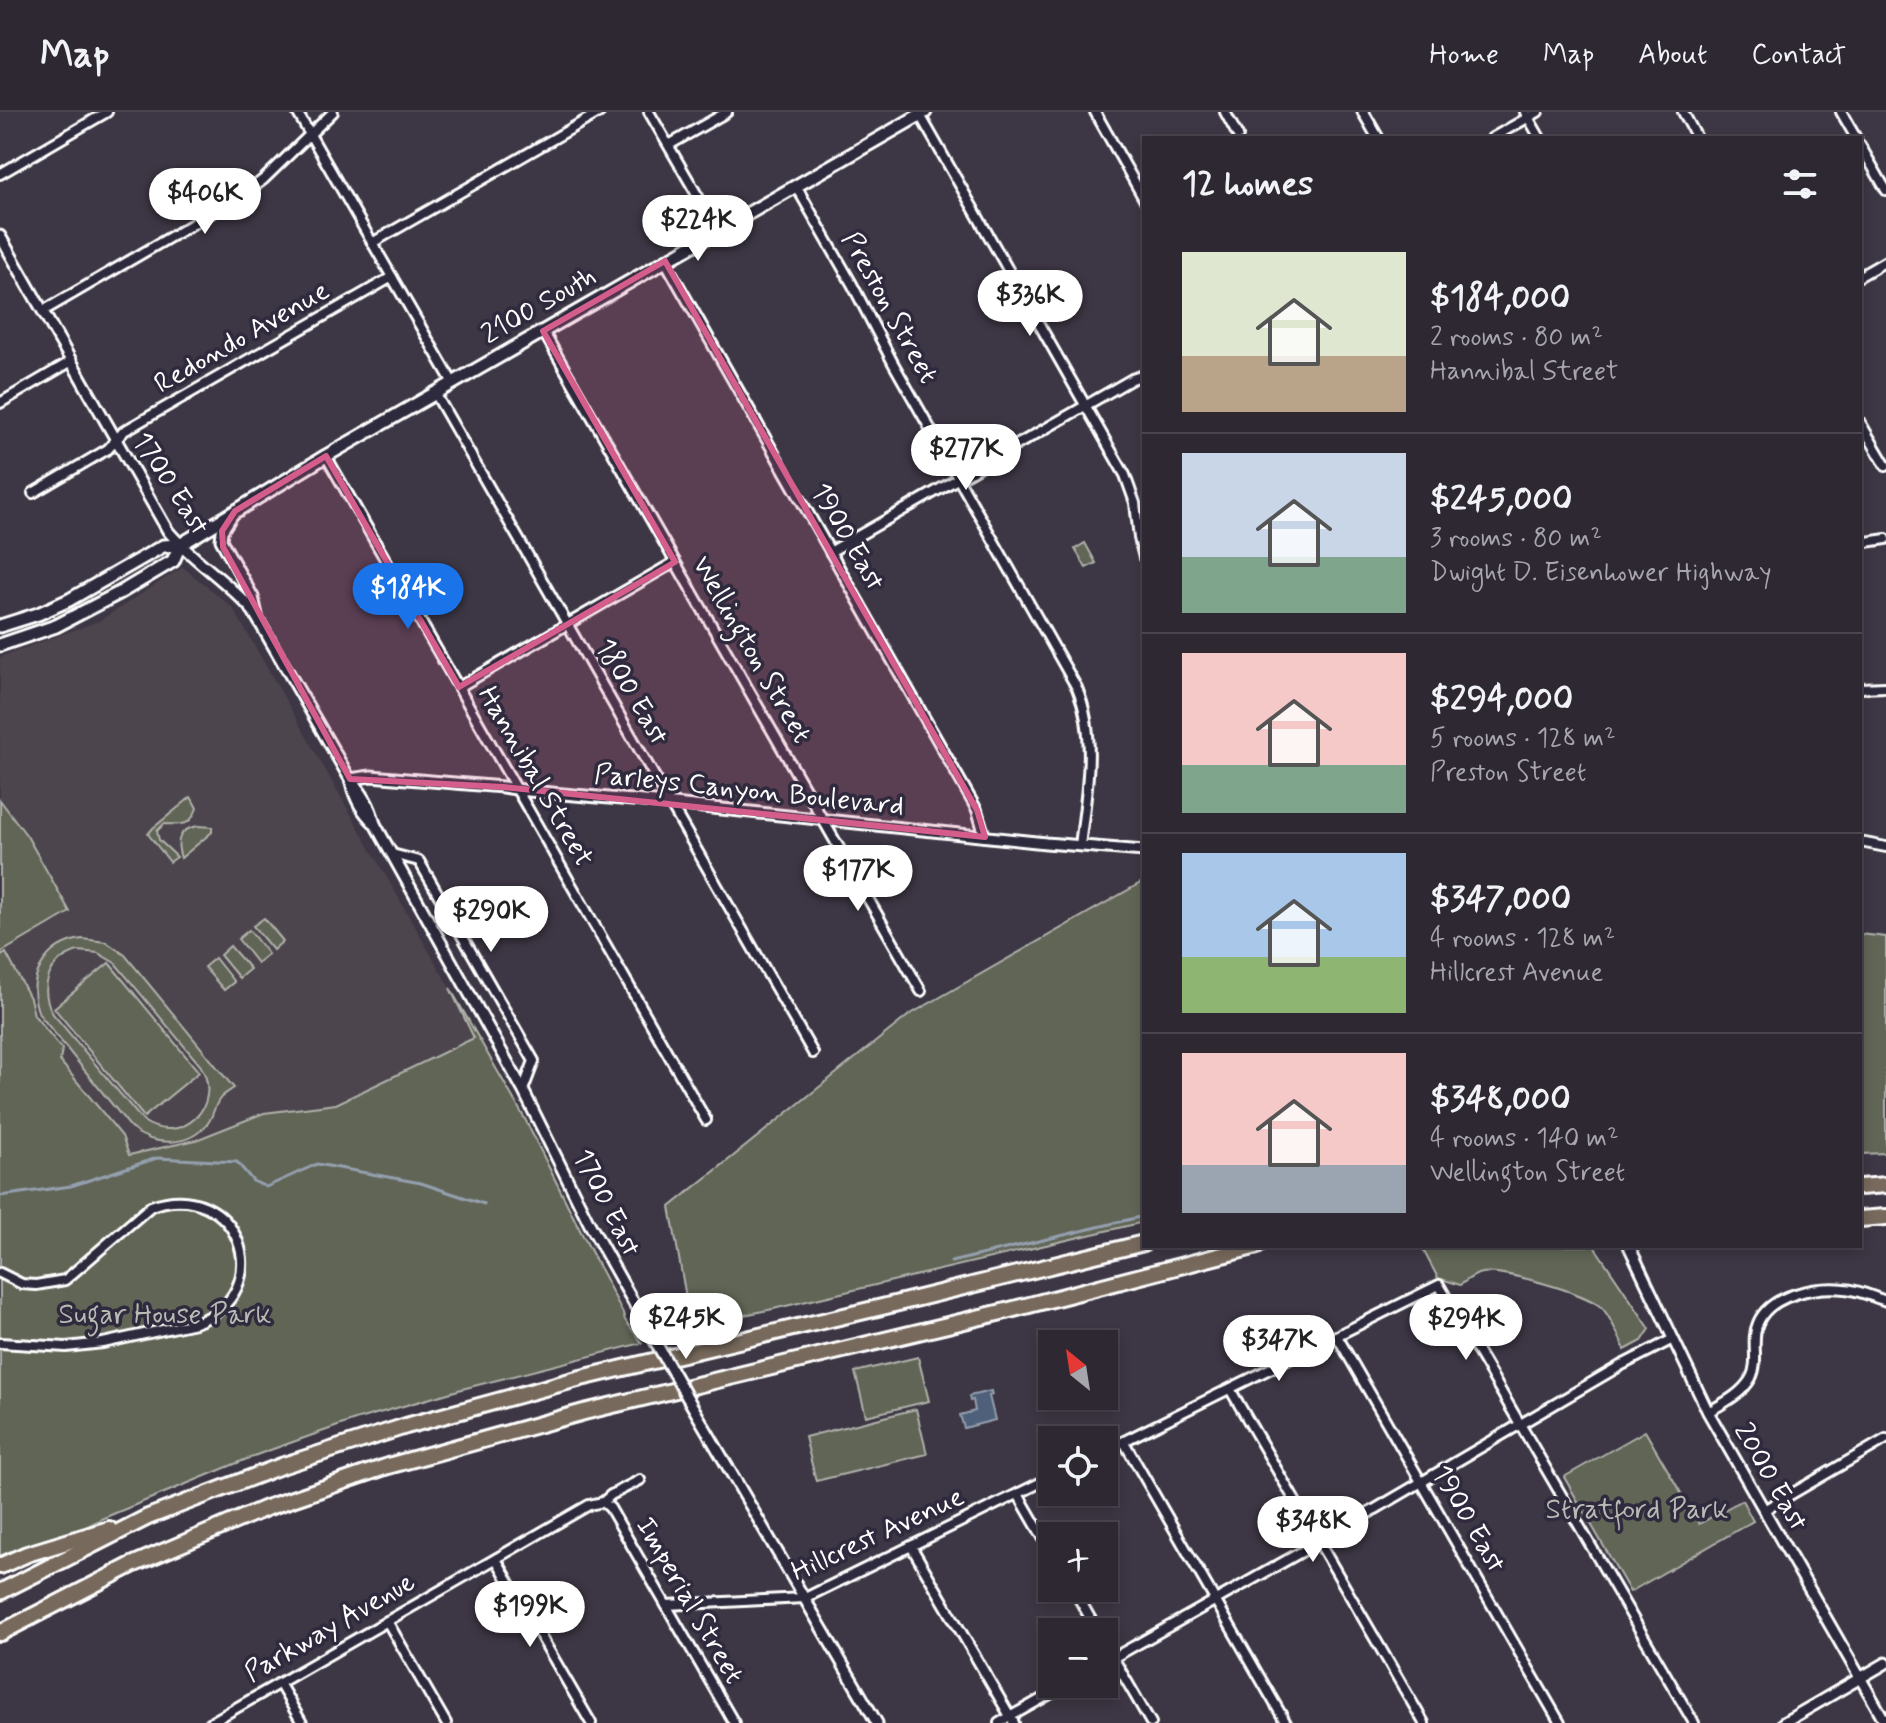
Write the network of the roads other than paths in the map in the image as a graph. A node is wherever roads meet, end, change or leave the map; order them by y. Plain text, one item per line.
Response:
1 (107, 112) edge
2 (297, 112) edge
3 (333, 112) edge
4 (600, 112) edge
5 (649, 112) edge
6 (727, 112) edge
7 (1095, 112) edge
8 (1225, 112) edge
9 (1363, 112) edge
10 (1538, 112) edge
11 (1683, 112) edge
12 (1841, 112) edge
13 (923, 113) edge
14 (1527, 115) edge
15 (309, 133) junction
16 (1238, 136) dead end
17 (1377, 136) edge
18 (1495, 136) edge
19 (1539, 136) edge
20 (1696, 136) edge
21 (1855, 136) edge
22 (669, 145) junction
23 (1862, 148) edge
24 (0, 174) edge
25 (796, 186) junction
26 (1886, 190) edge
27 (1142, 195) edge
28 (718, 231) junction
29 (1, 238) edge
30 (372, 243) junction
31 (4, 251) edge
32 (665, 261) junction
33 (1886, 261) edge
34 (1862, 275) edge
35 (392, 277) junction
36 (43, 311) junction
37 (543, 331) junction
38 (70, 362) junction
39 (1142, 376) edge
40 (453, 383) junction
41 (435, 393) junction
42 (0, 403) edge
43 (1086, 405) junction
44 (1862, 425) edge
45 (115, 441) junction
46 (326, 456) junction
47 (1886, 466) edge
48 (959, 478) junction
49 (33, 493) dead end
50 (235, 511) junction
51 (1886, 539) edge
52 (1862, 543) edge
53 (180, 545) junction
54 (1142, 550) edge
55 (830, 552) junction
56 (675, 562) junction
57 (258, 618) junction
58 (567, 625) junction
59 (0, 627) edge
60 (4, 644) edge
61 (459, 687) junction
62 (1886, 687) edge
63 (1862, 688) edge
64 (350, 779) junction
65 (517, 789) junction
66 (670, 804) junction
67 (823, 820) junction
68 (985, 837) junction
69 (1862, 842) edge
70 (1080, 846) junction
71 (1886, 847) edge
72 (1142, 851) edge
73 (392, 854) junction
74 (921, 991) dead end
75 (813, 1053) dead end
76 (523, 1090) junction
77 (706, 1120) dead end
78 (1886, 1185) edge
79 (1862, 1187) edge
80 (1886, 1217) edge
81 (1862, 1219) edge
82 (1142, 1243) edge
83 (1249, 1248) edge
84 (1630, 1248) edge
85 (0, 1273) edge
86 (1886, 1301) edge
87 (1337, 1336) junction
88 (1673, 1339) junction
89 (0, 1343) edge
90 (1230, 1389) junction
91 (1708, 1412) junction
92 (1520, 1424) junction
93 (1886, 1439) edge
94 (1124, 1442) junction
95 (1118, 1445) edge
96 (640, 1480) dead end
97 (1421, 1482) junction
98 (1038, 1484) edge
99 (1018, 1494) junction
100 (603, 1502) junction
101 (1764, 1510) junction
102 (148, 1517) junction
103 (1038, 1529) edge
104 (1319, 1542) junction
105 (911, 1546) junction
106 (496, 1559) junction
107 (0, 1566) edge
108 (0, 1592) edge
109 (805, 1598) junction
110 (1215, 1600) junction
111 (666, 1605) junction
112 (387, 1621) junction
113 (0, 1633) edge
114 (1118, 1655) edge
115 (1886, 1663) edge
116 (1118, 1667) edge
117 (1861, 1678) junction
118 (279, 1683) junction
119 (1046, 1698) edge
120 (1012, 1720) edge
121 (210, 1723) edge
122 (302, 1723) edge
123 (446, 1723) edge
124 (591, 1723) edge
125 (734, 1723) edge
126 (877, 1723) edge
127 (999, 1723) edge
128 (1151, 1723) edge
129 (1286, 1723) edge
130 (1424, 1723) edge
131 (1560, 1723) edge
132 (1694, 1723) edge
133 (1783, 1723) edge
134 (1886, 1723) edge

1 - 24 street
2 - 15 street
3 - 15 street
4 - 30 street
5 - 22 street
6 - 22 street
7 - 27 street
8 - 16 street
9 - 17 street
10 - 14 street
11 - 20 street
12 - 21 street
13 - 25 main road, 2100 South
13 - 43 street
14 - 18 street
14 - 19 street
15 - 30 street
15 - 36 street
22 - 28 street
23 - 26 street
25 - 28 main road, 2100 South
25 - 48 street, Preston Street
28 - 32 main road, 2100 South
29 - 31 street, 1700 East
30 - 35 street
31 - 36 street, 1700 East
32 - 37 main road, 2100 South
32 - 55 street, 1900 East
33 - 34 street
35 - 40 street
35 - 45 street, Redondo Avenue
36 - 38 street, 1700 East
37 - 40 main road, 2100 South
37 - 56 street, Wellington Street
38 - 42 street
38 - 45 street, 1700 East
39 - 43 street
40 - 41 main road, 2100 South
41 - 46 main road, 2100 South
41 - 58 street, 1800 East
43 - 48 street
43 - 54 street
44 - 47 street
45 - 49 street, Redondo Avenue
45 - 53 street, 1700 East
46 - 50 main road, 2100 South
46 - 61 street, Hannibal Street
48 - 55 street
48 - 70 street, Preston Street
50 - 53 main road, 2100 South
50 - 57 street
51 - 52 street
53 - 57 street, 1700 East
53 - 59 main road, 2100 South
53 - 60 main road, 2100 South
55 - 68 street, 1900 East
56 - 58 street
56 - 67 street, Wellington Street
57 - 64 street, 1700 East
58 - 61 street
58 - 66 street, 1800 East
59 - 60 street
61 - 65 street, Hannibal Street
62 - 63 street
64 - 65 street, Parleys Canyon Boulevard
64 - 73 street, 1700 East
65 - 66 street, Parleys Canyon Boulevard
65 - 77 street, Hannibal Street
66 - 67 street, Parleys Canyon Boulevard
66 - 75 street, 1800 East
67 - 68 street, Parleys Canyon Boulevard
67 - 74 street, Wellington Street
68 - 70 street, Parleys Canyon Boulevard
69 - 71 street
70 - 72 street, Parleys Canyon Boulevard
73 - 76 street, 1700 East
73 - 76 street
76 - 109 street, 1700 East, bridge
78 - 79 highway
80 - 81 highway
82 - 102 highway
83 - 113 highway
84 - 88 street, 2000 East
85 - 89 street
86 - 91 street
87 - 90 street
87 - 92 street
87 - 97 street, 1900 East
88 - 91 street, 2000 East
88 - 92 street
90 - 94 street
90 - 104 street
91 - 101 street, 2000 East
92 - 97 street
92 - 132 street
93 - 101 street
94 - 95 street
94 - 110 street
96 - 100 street, Parkway Avenue
97 - 104 street
97 - 131 street, 1900 East
98 - 99 street, Hillcrest Avenue
99 - 103 street
99 - 105 street, Hillcrest Avenue
100 - 106 street, Parkway Avenue
100 - 111 street, Imperial Street
101 - 117 street, 2000 East
102 - 107 highway
102 - 108 highway
104 - 110 street
104 - 130 street
105 - 109 street, Hillcrest Avenue
105 - 120 street
106 - 112 street, Parkway Avenue
106 - 124 street
109 - 111 street, Hillcrest Avenue
109 - 126 street, 1700 East
110 - 114 street
110 - 129 street
111 - 125 street, Imperial Street
112 - 118 street, Parkway Avenue
112 - 123 street
115 - 117 street
116 - 128 street
117 - 133 street
117 - 134 street, 2000 East
118 - 121 street, Parkway Avenue
118 - 122 street
119 - 120 street
120 - 127 street

